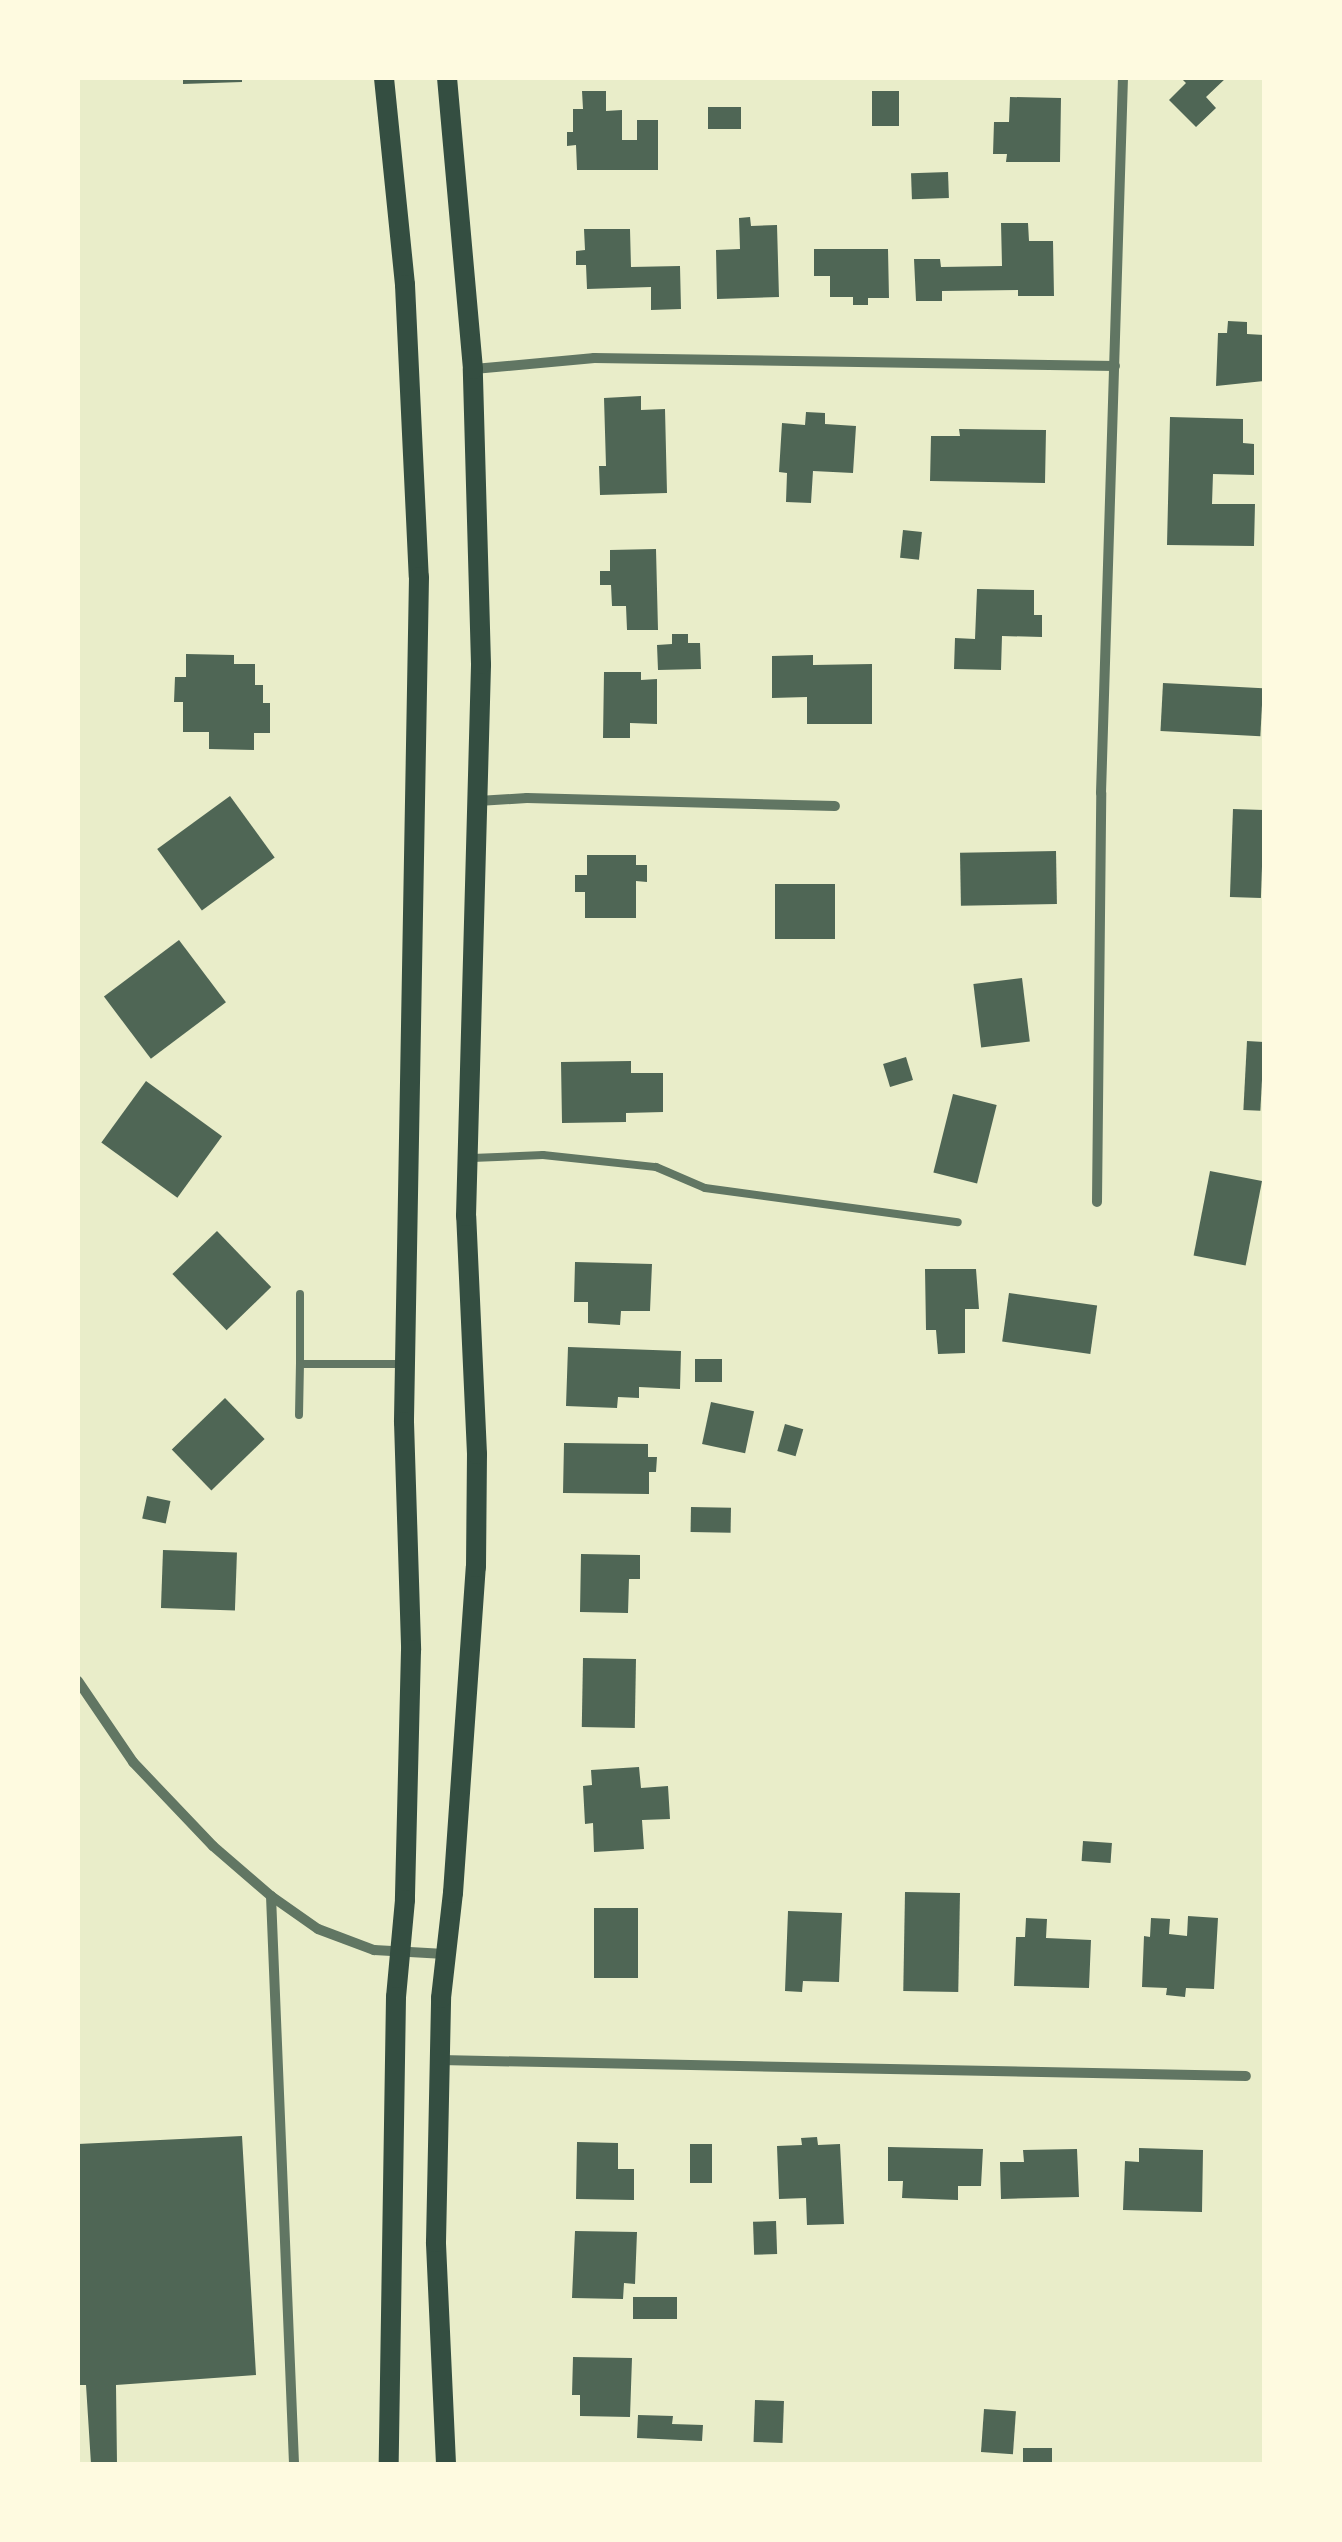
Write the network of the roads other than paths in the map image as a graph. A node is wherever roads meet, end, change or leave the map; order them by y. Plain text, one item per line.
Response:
1 (384, 78) edge
2 (447, 78) edge
3 (1123, 78) edge
4 (1115, 366) junction
5 (473, 369) junction
6 (477, 801) junction
7 (835, 806) dead end
8 (467, 1158) junction
9 (1097, 1202) dead end
10 (958, 1222) dead end
11 (300, 1294) dead end
12 (300, 1364) junction
13 (406, 1364) junction
14 (300, 1415) dead end
15 (78, 1681) edge
16 (271, 1896) junction
17 (398, 1952) junction
18 (446, 1954) junction
19 (440, 2060) junction
20 (1246, 2076) dead end
21 (294, 2464) edge
22 (389, 2464) edge
23 (446, 2464) edge

1 - 13 main road
2 - 5 main road
3 - 4 street
4 - 5 street
4 - 9 street
5 - 6 main road
6 - 7 street
6 - 8 main road
8 - 10 lane
8 - 18 main road
11 - 12 lane
12 - 13 lane
12 - 14 lane
13 - 17 main road
15 - 16 street
16 - 17 street
16 - 21 street
17 - 18 street
17 - 22 main road
18 - 19 main road
19 - 20 street
19 - 23 main road

